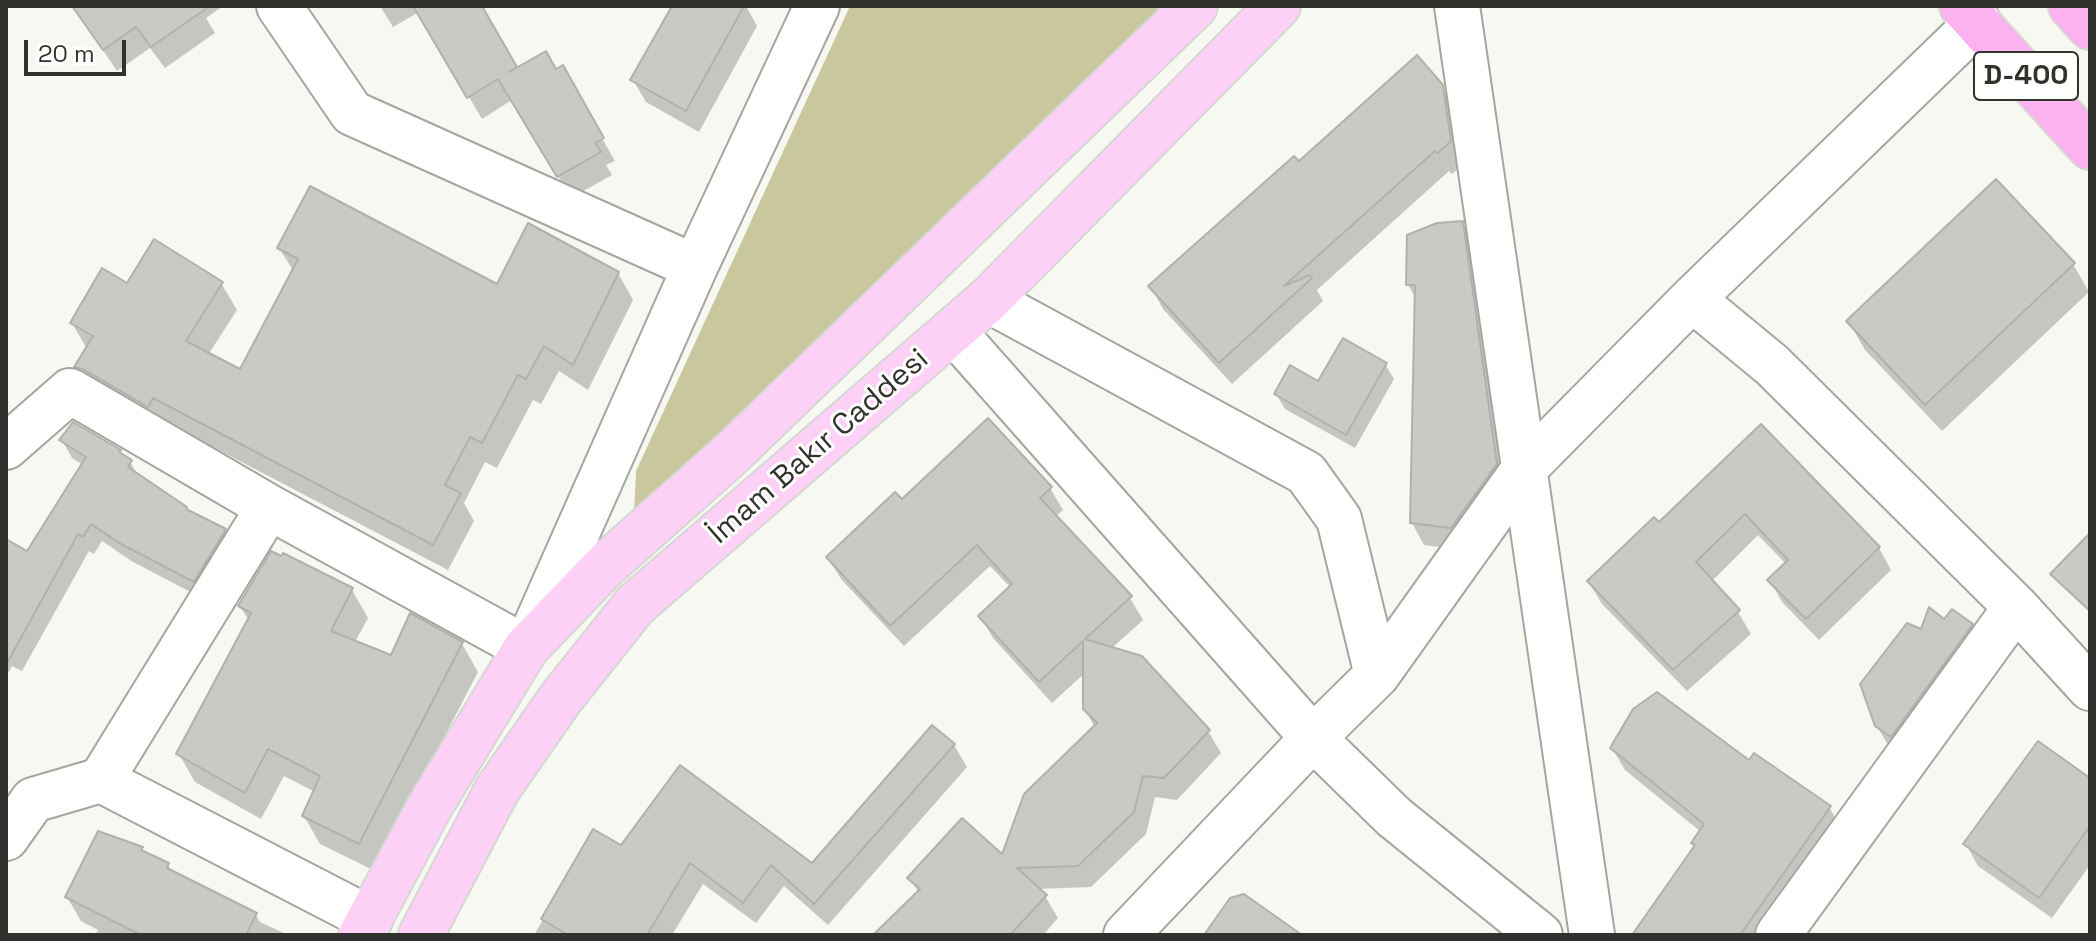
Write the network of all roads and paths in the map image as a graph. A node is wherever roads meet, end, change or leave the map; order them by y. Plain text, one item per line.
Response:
1 (279, 6) edge
2 (817, 6) edge
3 (1195, 6) edge
4 (1278, 6) edge
5 (1457, 6) edge
6 (2071, 6) edge
7 (1970, 14) edge
8 (2090, 27) edge
9 (2090, 147) edge
10 (695, 267) junction
11 (1692, 299) junction
12 (988, 300) junction
13 (953, 331) junction
14 (6, 447) edge
15 (1524, 469) junction
16 (269, 507) junction
17 (2016, 607) junction
18 (526, 648) junction
19 (1377, 675) junction
20 (2090, 688) edge
21 (1313, 738) junction
22 (101, 780) junction
23 (20, 793) edge
24 (6, 838) edge
25 (366, 927) edge
26 (421, 935) edge
27 (1126, 935) edge
28 (1540, 935) edge
29 (1592, 935) edge
30 (1778, 935) edge

1 - 10 street
2 - 10 street
3 - 18 main road
4 - 12 main road, İmam Bakır Caddesi
5 - 15 street
6 - 8 highway, D-400
7 - 9 highway, D-400
7 - 11 street
10 - 18 street
11 - 15 street
11 - 17 street
12 - 13 main road, İmam Bakır Caddesi
12 - 19 street
13 - 21 street
13 - 26 main road, İmam Bakır Caddesi
14 - 16 street
15 - 19 street
15 - 29 street
16 - 18 street
16 - 22 street
17 - 20 street
17 - 30 street
18 - 25 main road
19 - 21 street
21 - 27 street
21 - 28 street
22 - 23 street
22 - 25 street
23 - 24 street

